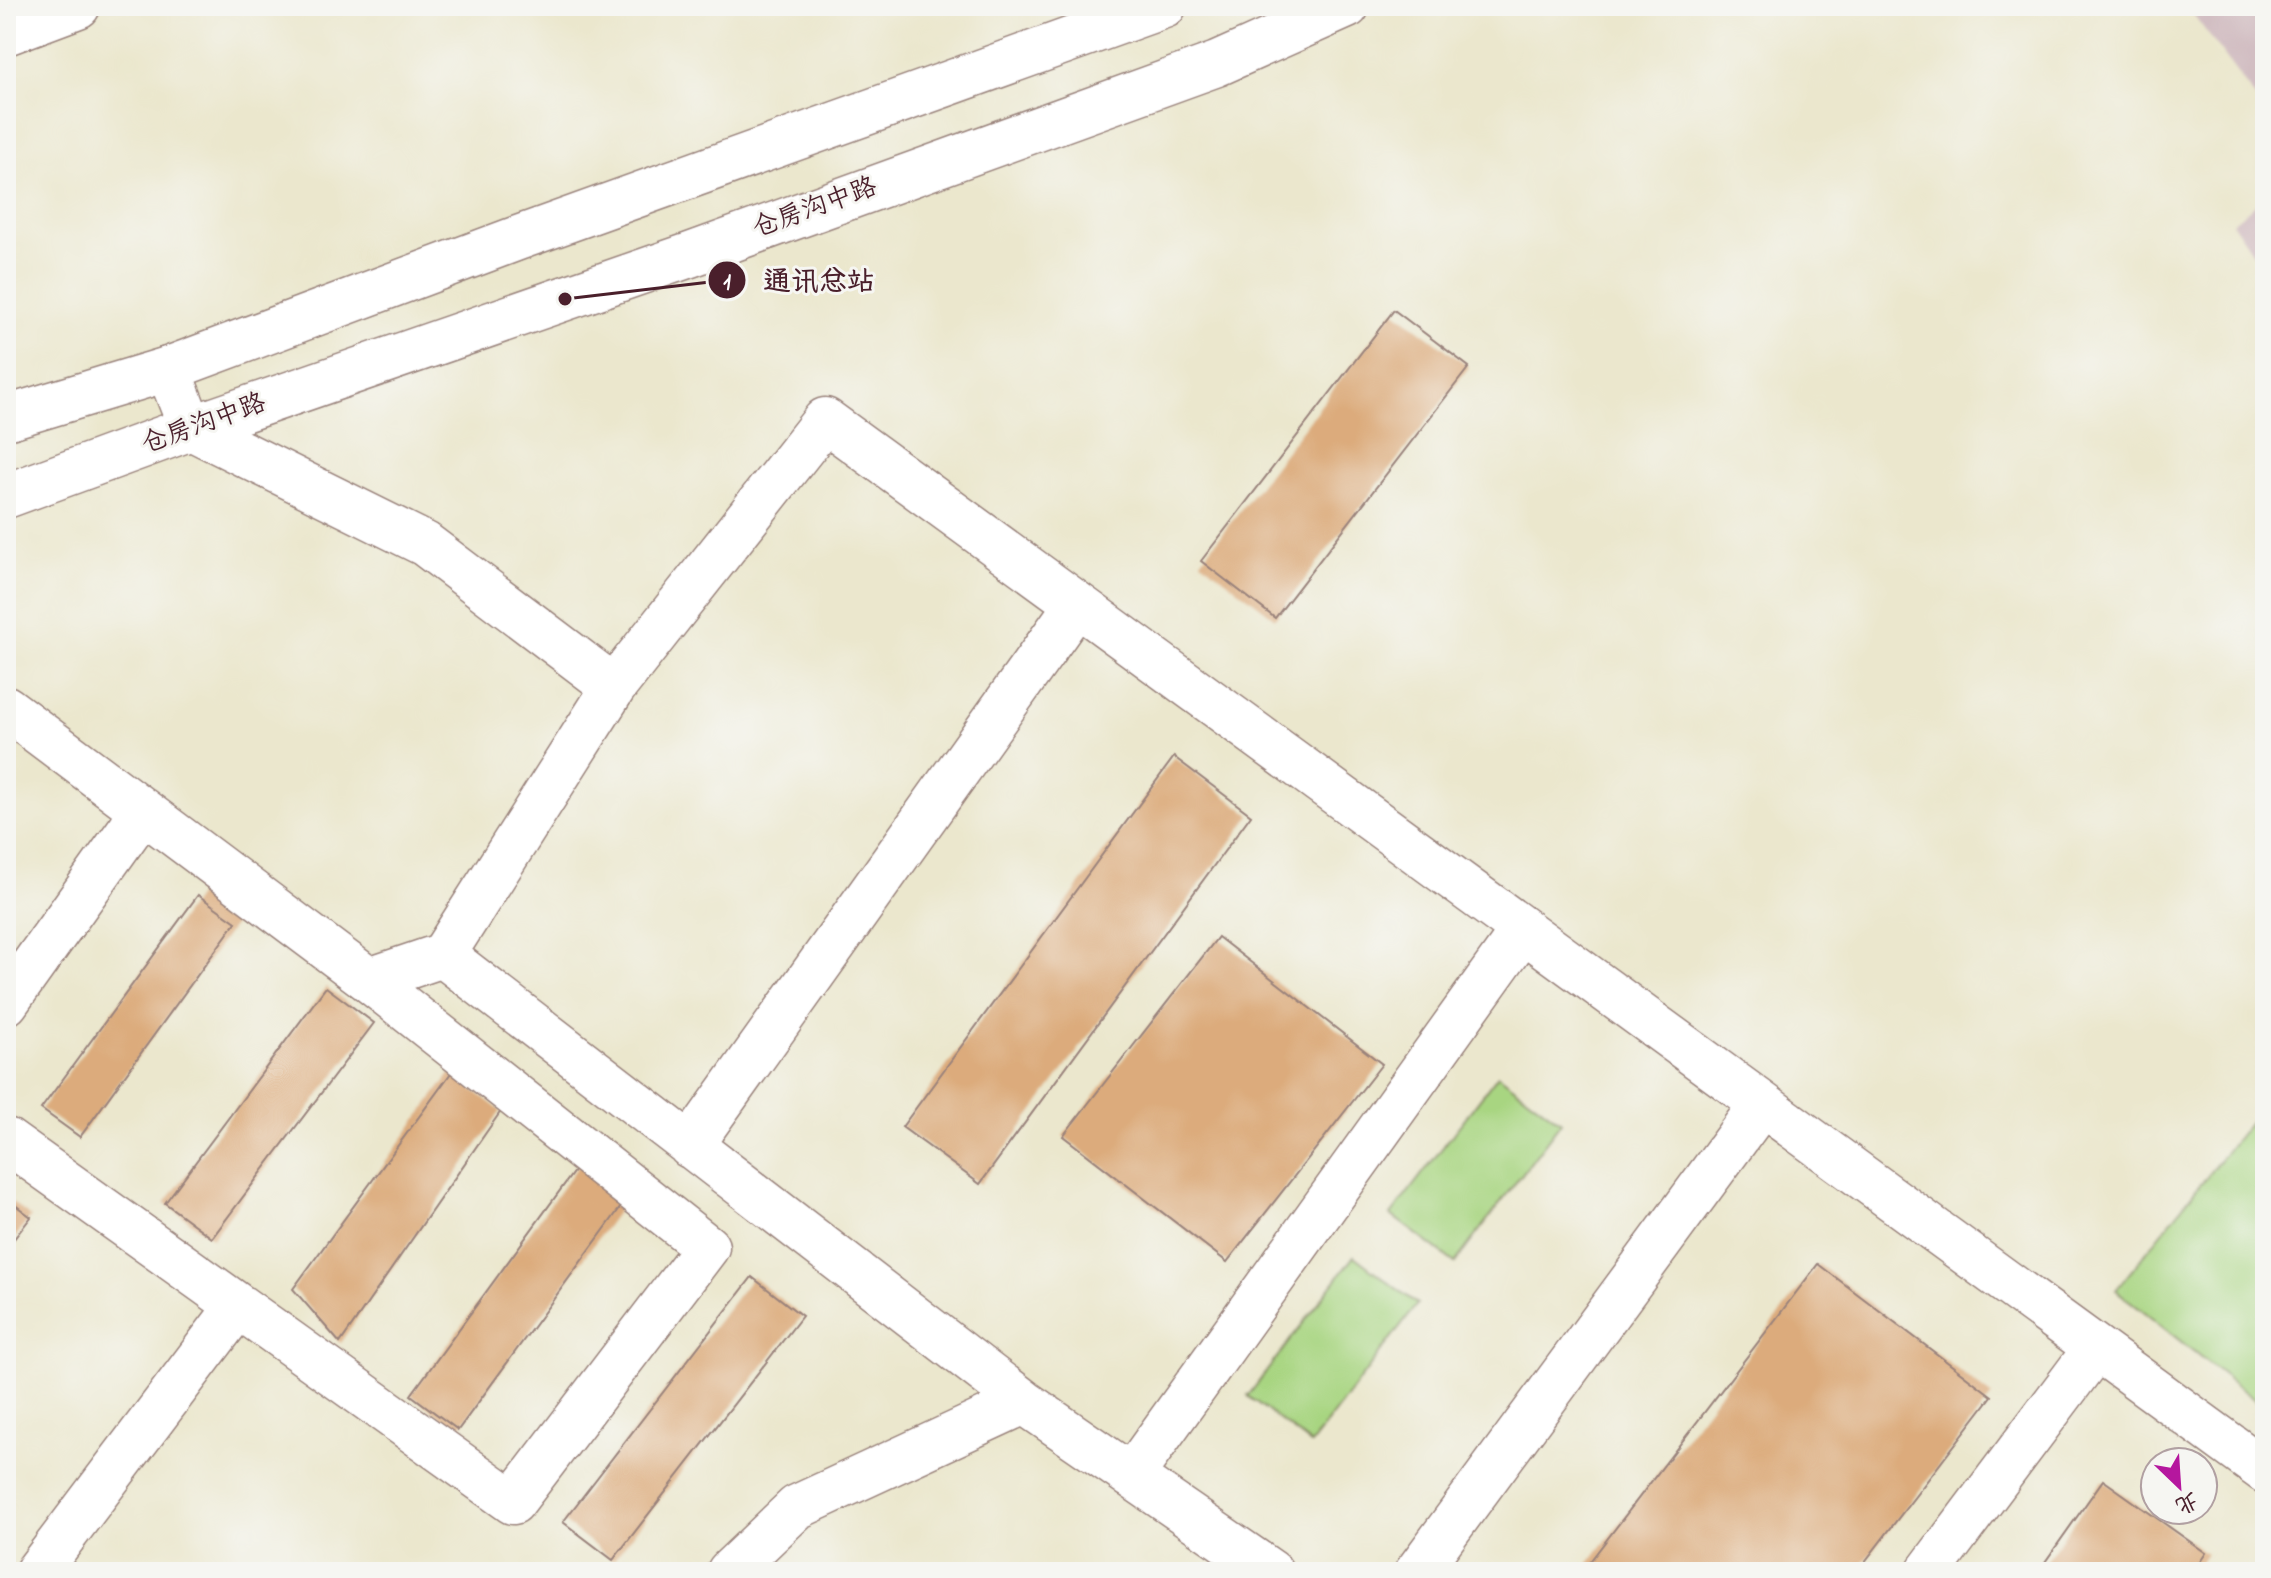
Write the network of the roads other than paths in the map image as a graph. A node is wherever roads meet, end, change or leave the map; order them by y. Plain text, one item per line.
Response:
1 (78, 6) edge
2 (1164, 6) edge
3 (1347, 6) edge
4 (6, 33) edge
5 (168, 369) junction
6 (6, 418) edge
7 (191, 428) junction
8 (6, 496) edge
9 (1077, 604) junction
10 (614, 687) junction
11 (6, 708) edge
12 (143, 811) junction
13 (1523, 930) junction
14 (443, 955) junction
15 (369, 980) junction
16 (6, 1003) edge
17 (1762, 1104) junction
18 (6, 1140) edge
19 (690, 1146) junction
20 (238, 1306) junction
21 (2096, 1348) junction
22 (1024, 1402) junction
23 (2265, 1471) edge
24 (1131, 1476) junction
25 (37, 1572) edge
26 (729, 1572) edge
27 (1271, 1572) edge
28 (1417, 1572) edge
29 (1928, 1572) edge

1 - 4 main road
2 - 5 main road
3 - 7 main road, 仓房沟中路
5 - 6 main road
5 - 7 main road
7 - 8 main road, 仓房沟中路
7 - 10 main road
9 - 10 main road
9 - 13 main road
9 - 19 main road
10 - 14 main road
11 - 12 main road
12 - 15 main road
12 - 16 main road
13 - 17 main road
13 - 24 main road
14 - 15 main road
14 - 19 main road
15 - 20 main road
17 - 21 main road
17 - 28 main road
18 - 20 main road
19 - 22 main road
20 - 25 main road
21 - 23 main road
21 - 29 main road
22 - 24 main road
22 - 26 main road
24 - 27 main road

